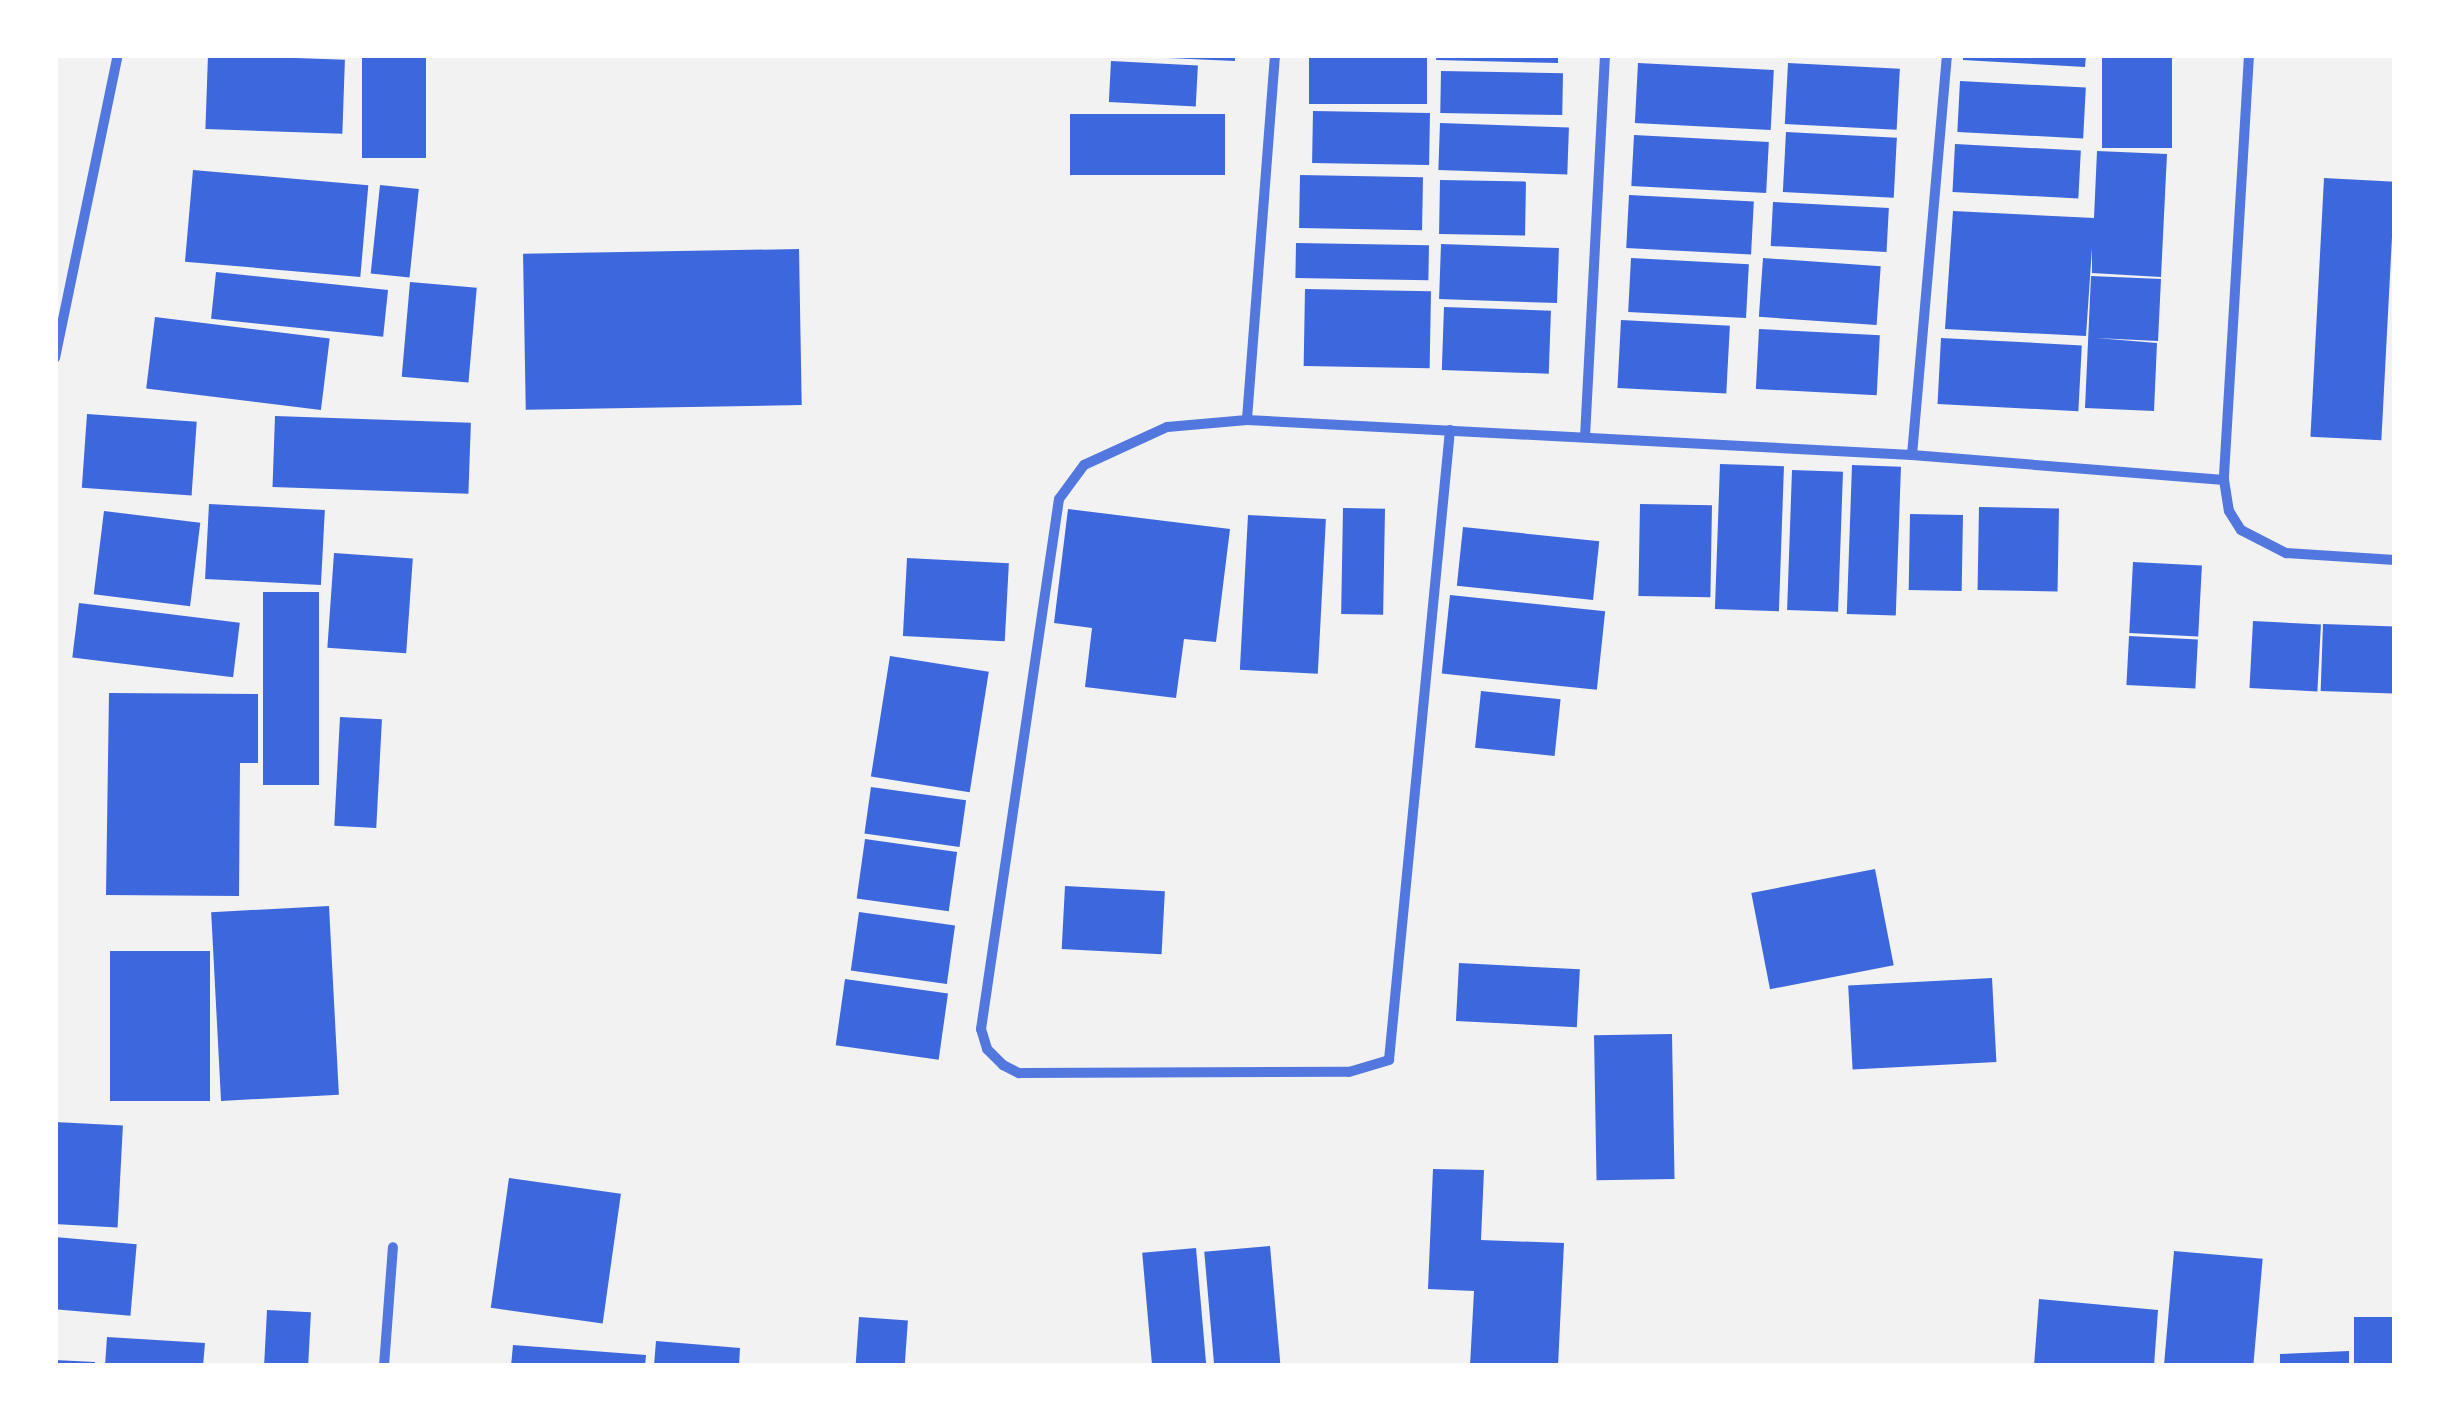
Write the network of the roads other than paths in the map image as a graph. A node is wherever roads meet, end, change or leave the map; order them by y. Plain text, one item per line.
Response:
1 (118, 55) edge
2 (1275, 55) edge
3 (1606, 55) edge
4 (1947, 55) edge
5 (2250, 55) edge
6 (55, 358) edge
7 (1247, 420) junction
8 (1450, 430) junction
9 (1585, 437) junction
10 (1912, 455) junction
11 (2224, 480) junction
12 (2395, 560) edge
13 (394, 1247) dead end
14 (384, 1366) edge

1 - 6 street
2 - 7 street
3 - 9 street
4 - 10 street
5 - 11 street
7 - 8 street
7 - 8 street
8 - 9 street
9 - 10 street
10 - 11 street
11 - 12 street
13 - 14 street

